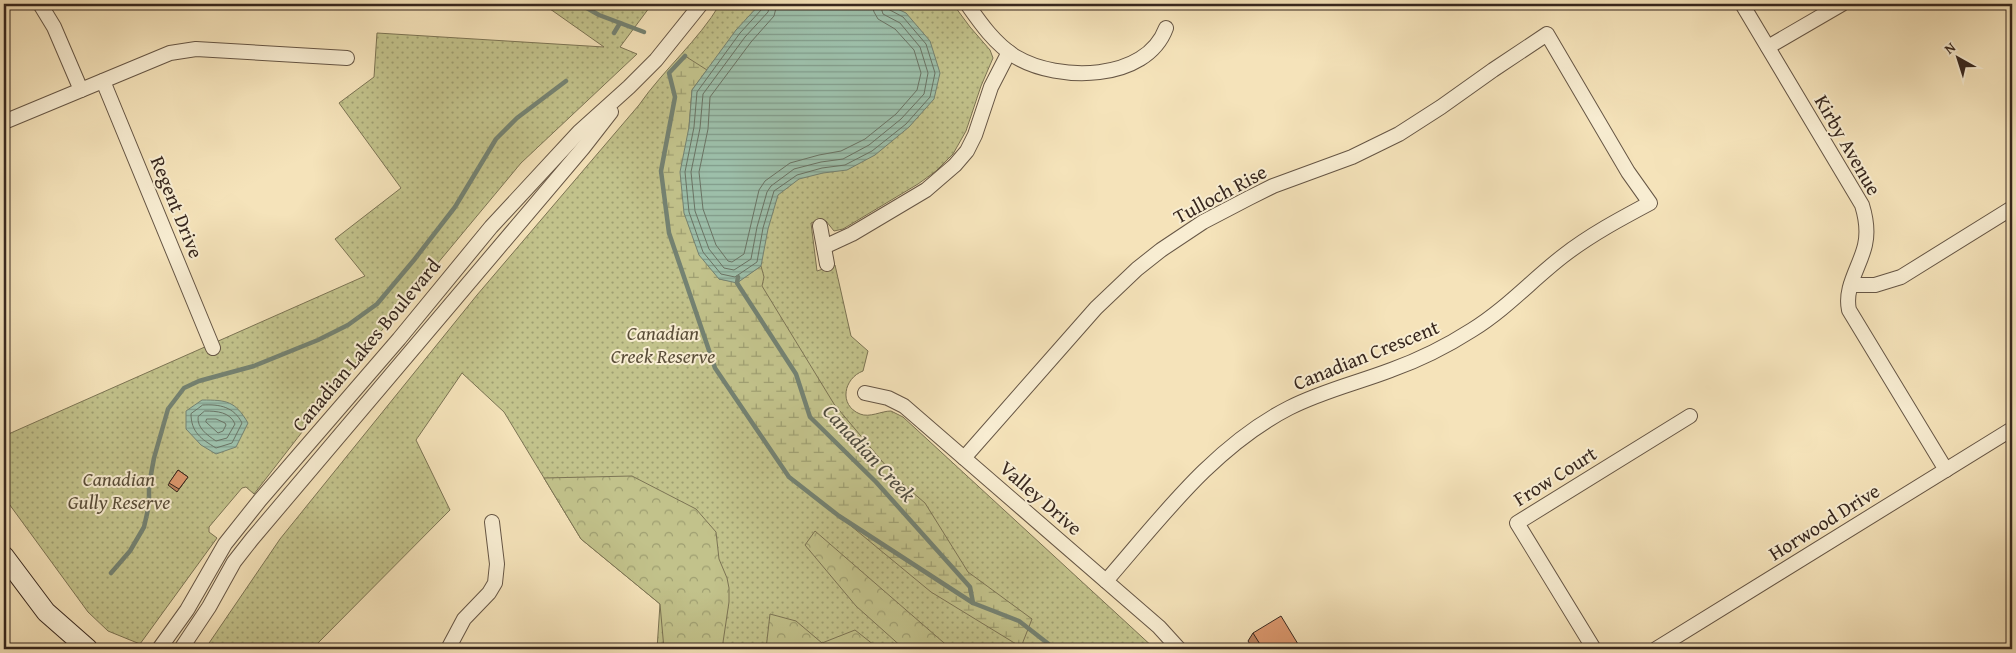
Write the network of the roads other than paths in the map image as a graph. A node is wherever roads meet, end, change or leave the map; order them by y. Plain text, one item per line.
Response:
1 (40, 4) edge
2 (701, 4) edge
3 (967, 4) edge
4 (1742, 4) edge
5 (1842, 4) edge
6 (1166, 28) dead end
7 (1546, 34) joint
8 (1768, 48) junction
9 (1009, 52) junction
10 (347, 58) dead end
11 (104, 81) junction
12 (629, 87) junction
13 (81, 90) junction
14 (4, 122) edge
15 (2012, 208) edge
16 (820, 226) dead end
17 (824, 247) junction
18 (828, 264) dead end
19 (1851, 285) junction
20 (213, 348) dead end
21 (866, 393) dead end
22 (1690, 416) dead end
23 (2012, 429) edge
24 (964, 458) junction
25 (1946, 470) junction
26 (492, 522) dead end
27 (4, 556) edge
28 (1106, 581) junction
29 (46, 612) junction
30 (67, 649) edge
31 (88, 649) edge
32 (159, 649) edge
33 (181, 649) edge
34 (448, 649) edge
35 (1179, 649) edge
36 (1594, 649) edge
37 (1656, 649) edge

1 - 13 street
2 - 12 street, Canadian Lakes Boulevard
3 - 9 street
4 - 8 street, Kirby Avenue
5 - 8 street
6 - 9 street
7 - 24 street, Tulloch Rise
7 - 28 street, Canadian Crescent
8 - 19 street, Kirby Avenue
9 - 17 street
10 - 11 street
11 - 13 street
11 - 20 street, Regent Drive
12 - 32 street, Canadian Lakes Boulevard
12 - 33 street, Canadian Lakes Boulevard
13 - 14 street
15 - 19 street
16 - 17 street
17 - 18 street
19 - 25 street, Kirby Avenue
21 - 24 street, Valley Drive
22 - 36 street, Frow Court
23 - 25 street, Horwood Drive
24 - 28 street, Valley Drive
25 - 37 street, Horwood Drive
26 - 34 street
27 - 29 main road
28 - 35 street, Valley Drive
29 - 30 main road
29 - 31 main road

